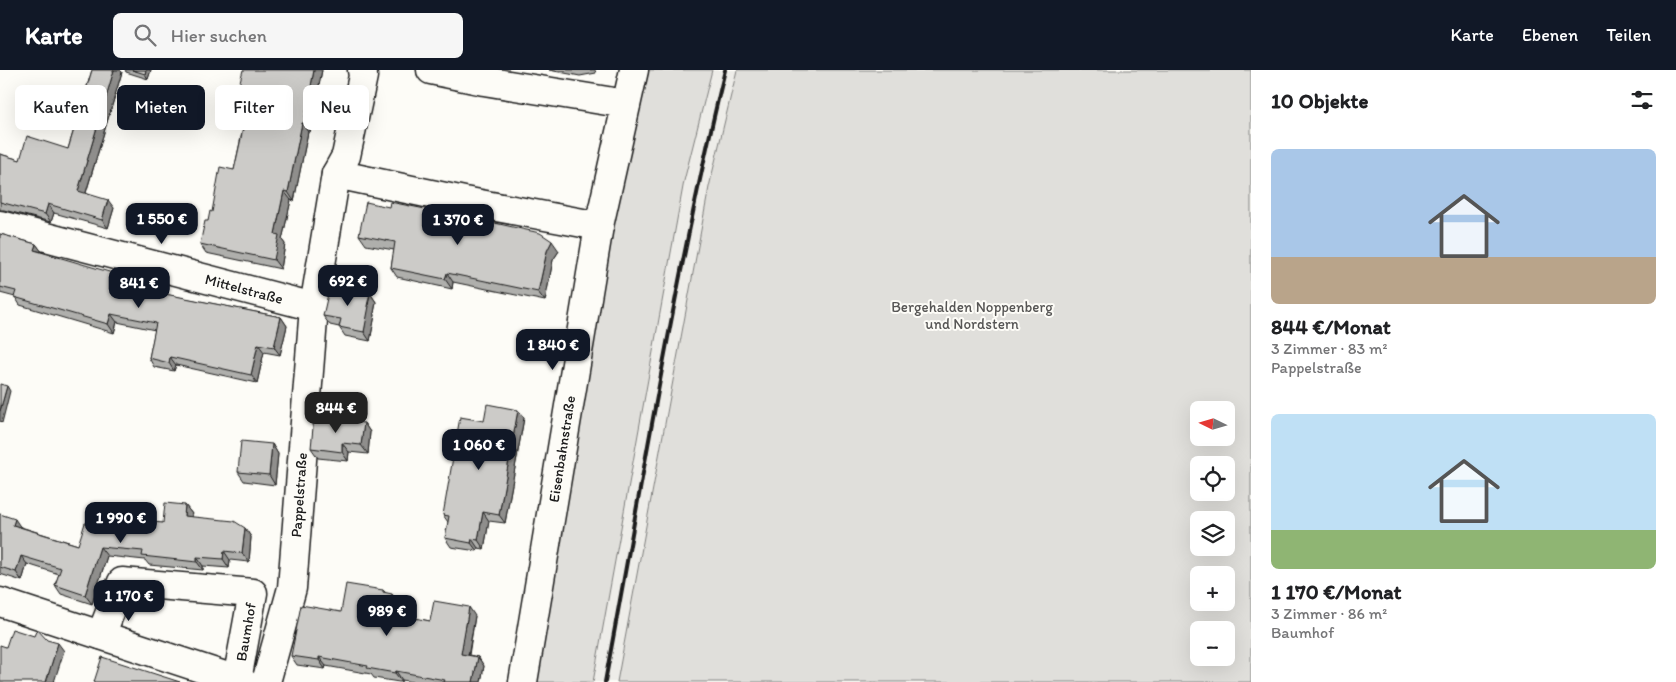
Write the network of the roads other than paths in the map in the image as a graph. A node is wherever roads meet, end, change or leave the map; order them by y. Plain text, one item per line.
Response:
1 (362, 70) edge
2 (431, 70) edge
3 (634, 70) edge
4 (626, 104) junction
5 (336, 174) junction
6 (0, 225) edge
7 (600, 226) junction
8 (314, 307) junction
9 (0, 602) edge
10 (101, 635) junction
11 (240, 681) edge
12 (266, 682) edge
13 (523, 682) edge

1 - 5 street, Pappelstraße
2 - 4 street
3 - 4 street, Eisenbahnstraße
4 - 7 street, Eisenbahnstraße
5 - 7 street
5 - 8 street, Pappelstraße
6 - 8 street, Mittelstraße
7 - 13 street, Eisenbahnstraße
8 - 12 street, Pappelstraße
9 - 10 street
10 - 11 street
10 - 11 street, Baumhof

